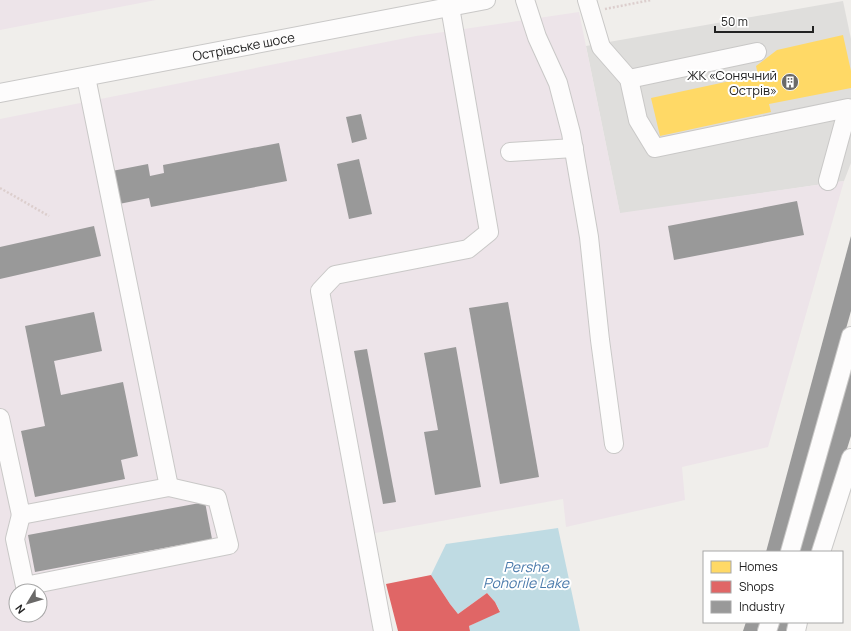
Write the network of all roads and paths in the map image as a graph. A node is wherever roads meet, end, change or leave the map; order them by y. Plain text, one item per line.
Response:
1 (486, 0) edge
2 (525, 0) edge
3 (651, 0) edge
4 (588, 6) edge
5 (450, 7) junction
6 (757, 52) dead end
7 (86, 77) junction
8 (629, 78) junction
9 (0, 93) edge
10 (574, 148) junction
11 (510, 152) dead end
12 (828, 181) dead end
13 (0, 188) edge
14 (49, 216) dead end
15 (851, 336) edge
16 (0, 418) edge
17 (614, 444) dead end
18 (851, 458) edge
19 (168, 487) junction
20 (21, 515) junction
21 (790, 551) edge
22 (821, 551) edge
23 (383, 631) edge

1 - 5 street, Острівське шосе
2 - 10 street
3 - 4 path
4 - 8 street
5 - 7 street, Острівське шосе
5 - 23 street
6 - 8 street
7 - 9 street, Острівське шосе
7 - 19 street
8 - 12 street
10 - 11 street
10 - 17 street
13 - 14 path
15 - 21 street
16 - 20 street
18 - 22 street
19 - 20 street
19 - 20 street

